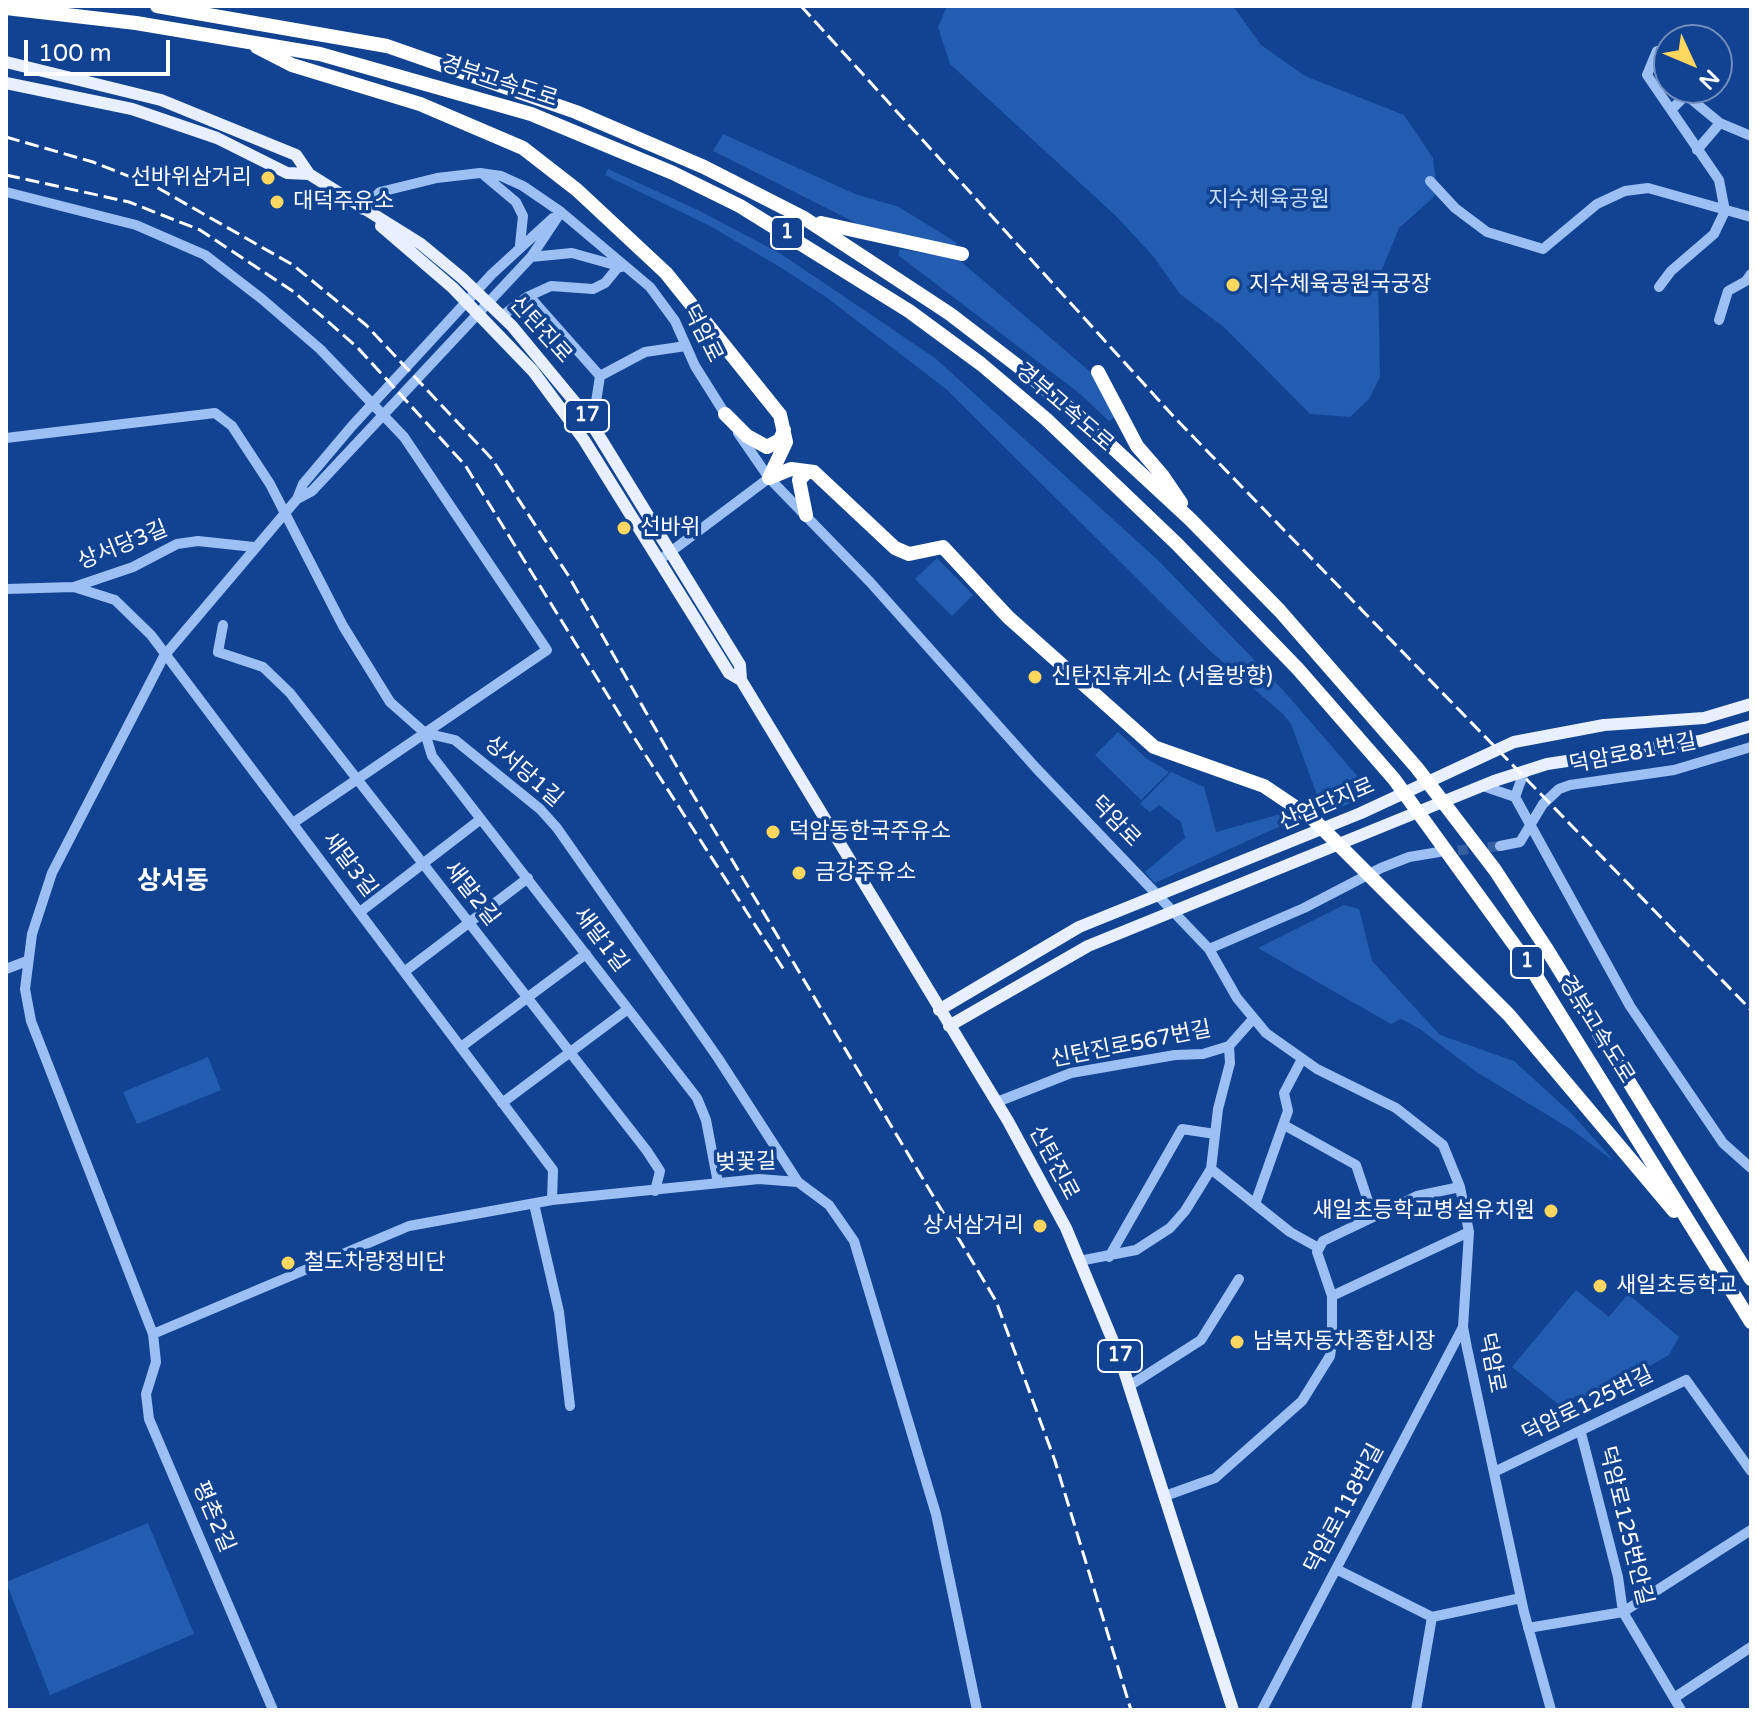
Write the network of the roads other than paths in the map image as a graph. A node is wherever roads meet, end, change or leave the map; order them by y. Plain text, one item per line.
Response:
1 (157, 6) edge
2 (6, 8) edge
3 (242, 40) junction
4 (1653, 61) edge
5 (6, 62) edge
6 (6, 83) edge
7 (1653, 85) edge
8 (1666, 104) edge
9 (1672, 109) junction
10 (1720, 123) junction
11 (1751, 136) edge
12 (1697, 150) junction
13 (480, 173) junction
14 (309, 174) junction
15 (1430, 181) dead end
16 (6, 192) edge
17 (363, 210) junction
18 (1725, 211) junction
19 (561, 212) junction
20 (1751, 217) edge
21 (804, 218) junction
22 (520, 245) junction
23 (962, 254) dead end
24 (531, 257) junction
25 (619, 266) junction
26 (632, 270) junction
27 (1751, 274) edge
28 (1659, 287) dead end
29 (529, 296) junction
30 (502, 316) junction
31 (1719, 320) dead end
32 (686, 346) junction
33 (1098, 372) dead end
34 (600, 376) junction
35 (725, 414) junction
36 (588, 418) junction
37 (783, 422) junction
38 (6, 438) edge
39 (814, 472) junction
40 (769, 478) junction
41 (297, 499) junction
42 (285, 512) junction
43 (806, 515) junction
44 (1191, 520) junction
45 (254, 547) junction
46 (672, 552) junction
47 (660, 560) junction
48 (74, 587) junction
49 (6, 589) edge
50 (223, 625) dead end
51 (164, 656) junction
52 (741, 680) junction
53 (1751, 704) edge
54 (1751, 726) edge
55 (425, 733) junction
56 (1751, 747) edge
57 (1524, 772) junction
58 (357, 780) junction
59 (1483, 786) junction
60 (1515, 797) junction
61 (481, 819) junction
62 (293, 823) junction
63 (1531, 829) junction
64 (1500, 846) tunnel mouth
65 (1439, 852) tunnel mouth
66 (423, 864) junction
67 (528, 878) junction
68 (360, 912) junction
69 (468, 923) junction
70 (1209, 949) junction
71 (586, 954) junction
72 (27, 961) junction
73 (6, 969) edge
74 (404, 972) junction
75 (526, 998) junction
76 (628, 1009) junction
77 (939, 1010) junction
78 (1253, 1019) junction
79 (949, 1026) junction
80 (1229, 1046) junction
81 (461, 1047) junction
82 (569, 1052) junction
83 (1302, 1059) junction
84 (997, 1102) junction
85 (502, 1103) junction
86 (1284, 1125) junction
87 (1215, 1134) junction
88 (1751, 1168) edge
89 (1211, 1169) junction
90 (798, 1182) junction
91 (718, 1183) junction
92 (1460, 1187) junction
93 (655, 1191) junction
94 (552, 1200) junction
95 (534, 1204) junction
96 (1255, 1204) junction
97 (1373, 1216) junction
98 (1469, 1232) junction
99 (1317, 1247) junction
100 (1704, 1248) junction
101 (1109, 1257) junction
102 (1079, 1261) junction
103 (1239, 1279) dead end
104 (1751, 1279) edge
105 (1332, 1296) junction
106 (1751, 1322) edge
107 (1463, 1327) junction
108 (153, 1334) junction
109 (1129, 1386) junction
110 (570, 1406) dead end
111 (1581, 1433) junction
112 (1751, 1471) edge
113 (1494, 1472) junction
114 (1165, 1496) junction
115 (1751, 1530) edge
116 (1336, 1569) junction
117 (1521, 1598) junction
118 (1623, 1612) junction
119 (1432, 1617) junction
120 (1528, 1628) junction
121 (1751, 1647) edge
122 (1674, 1698) junction
123 (273, 1710) edge
124 (977, 1710) edge
125 (1233, 1710) edge
126 (1262, 1710) edge
127 (1416, 1710) edge
128 (1551, 1710) edge
129 (1681, 1710) edge

1 - 21 highway, 경부고속도로 / 1
2 - 3 highway, 경부고속도로 / 1
3 - 37 highway
3 - 100 highway, 경부고속도로 / 1
4 - 7 street
5 - 14 main road, 신탄진로 / 17
6 - 14 main road, 신탄진로 / 17
8 - 9 street
9 - 10 street
9 - 12 street
10 - 11 street
10 - 12 street
12 - 18 street
13 - 17 street, 덕암로
13 - 19 street, 덕암로
13 - 22 street
14 - 17 main road, 신탄진로 / 17
15 - 18 street
16 - 55 street
17 - 30 main road, 신탄진로 / 17
17 - 47 main road, 신탄진로 / 17
18 - 20 street
18 - 28 street
19 - 22 street
19 - 24 street
19 - 26 street, 덕암로
21 - 23 highway
21 - 44 highway, 경부고속도로 / 1
22 - 41 street
24 - 25 street
24 - 41 street
25 - 26 street
25 - 29 street
26 - 32 street, 덕암로
27 - 31 street
29 - 30 street
29 - 34 street
30 - 36 main road, 신탄진로 / 17
32 - 34 street
32 - 35 street, 덕암로
33 - 44 highway
34 - 36 street
35 - 37 highway
35 - 40 street, 덕암로
36 - 46 main road, 신탄진로 / 17
37 - 40 highway
38 - 42 street, 상서당1길
39 - 40 highway
39 - 43 highway
39 - 100 highway
40 - 43 street, 덕암로
40 - 46 street
41 - 42 street
42 - 45 street
42 - 55 street, 상서당1길
43 - 70 street, 덕암로
44 - 104 highway, 경부고속도로 / 1
45 - 48 street, 상서당3길
45 - 51 street
46 - 47 street
46 - 52 main road, 신탄진로 / 17
47 - 52 main road, 신탄진로 / 17
48 - 49 street, 상서당3길
48 - 51 street, 새말3길
50 - 58 street, 새말2길
51 - 62 street, 새말3길
51 - 72 street
52 - 77 main road, 신탄진로 / 17
53 - 77 main road, 산업단지로
54 - 57 main road, 산업단지로
55 - 58 street
55 - 61 street, 새말1길
55 - 90 street, 상서당1길
56 - 63 street, 덕암로81번길
57 - 59 main road, 산업단지로
57 - 60 street
58 - 62 street
58 - 66 street, 새말2길
59 - 60 street
59 - 79 main road, 산업단지로
60 - 63 street
61 - 66 street
61 - 67 street, 새말1길
62 - 68 street, 새말3길
63 - 64 street, 덕암로81번길
63 - 88 street
65 - 70 street
66 - 68 street
66 - 69 street, 새말2길
67 - 69 street
67 - 71 street, 새말1길
68 - 74 street, 새말3길
69 - 74 street
69 - 75 street, 새말2길
70 - 78 street, 덕암로
71 - 75 street
71 - 76 street, 새말1길
72 - 73 street
72 - 108 street
74 - 81 street, 새말3길
75 - 81 street
75 - 82 street, 새말2길
76 - 82 street
76 - 91 street, 새말1길
77 - 79 main road, 신탄진로 / 17
78 - 80 street, 신탄진로567번길
78 - 83 street, 덕암로
79 - 84 main road, 신탄진로 / 17
80 - 84 street, 신탄진로567번길
80 - 87 street, 신탄진로567번길
81 - 85 street, 새말3길
82 - 85 street
82 - 93 street, 새말2길
83 - 86 street
83 - 92 street, 덕암로
84 - 102 main road, 신탄진로 / 17
85 - 94 street, 새말3길
86 - 96 street
86 - 97 street
87 - 89 street, 신탄진로567번길
87 - 101 street
89 - 96 street
89 - 101 street, 신탄진로567번길
90 - 91 street, 벚꽃길
90 - 124 street, 벚꽃길
91 - 93 street, 벚꽃길
92 - 97 street
92 - 98 street, 덕암로
93 - 94 street, 벚꽃길
94 - 95 street, 벚꽃길
95 - 108 street, 벚꽃길
95 - 110 street
96 - 99 street
97 - 99 street
98 - 105 street
98 - 107 street, 덕암로
99 - 105 street
100 - 106 highway, 경부고속도로 / 1
101 - 102 street, 신탄진로567번길
102 - 109 main road, 신탄진로 / 17
103 - 109 street
105 - 114 street
107 - 113 street, 덕암로
107 - 116 street, 덕암로118번길
108 - 123 street, 평촌2길
109 - 114 main road, 신탄진로 / 17
111 - 112 street, 덕암로125번길
111 - 113 street, 덕암로125번길
111 - 118 street, 덕암로125번안길
113 - 117 street, 덕암로
114 - 125 main road, 신탄진로 / 17
115 - 118 street
116 - 119 street
116 - 126 street, 덕암로118번길
117 - 119 street
117 - 120 street, 덕암로
118 - 120 street
118 - 122 street, 덕암로125번안길
119 - 127 street
120 - 128 street, 덕암로
121 - 122 street
122 - 129 street, 덕암로125번안길

